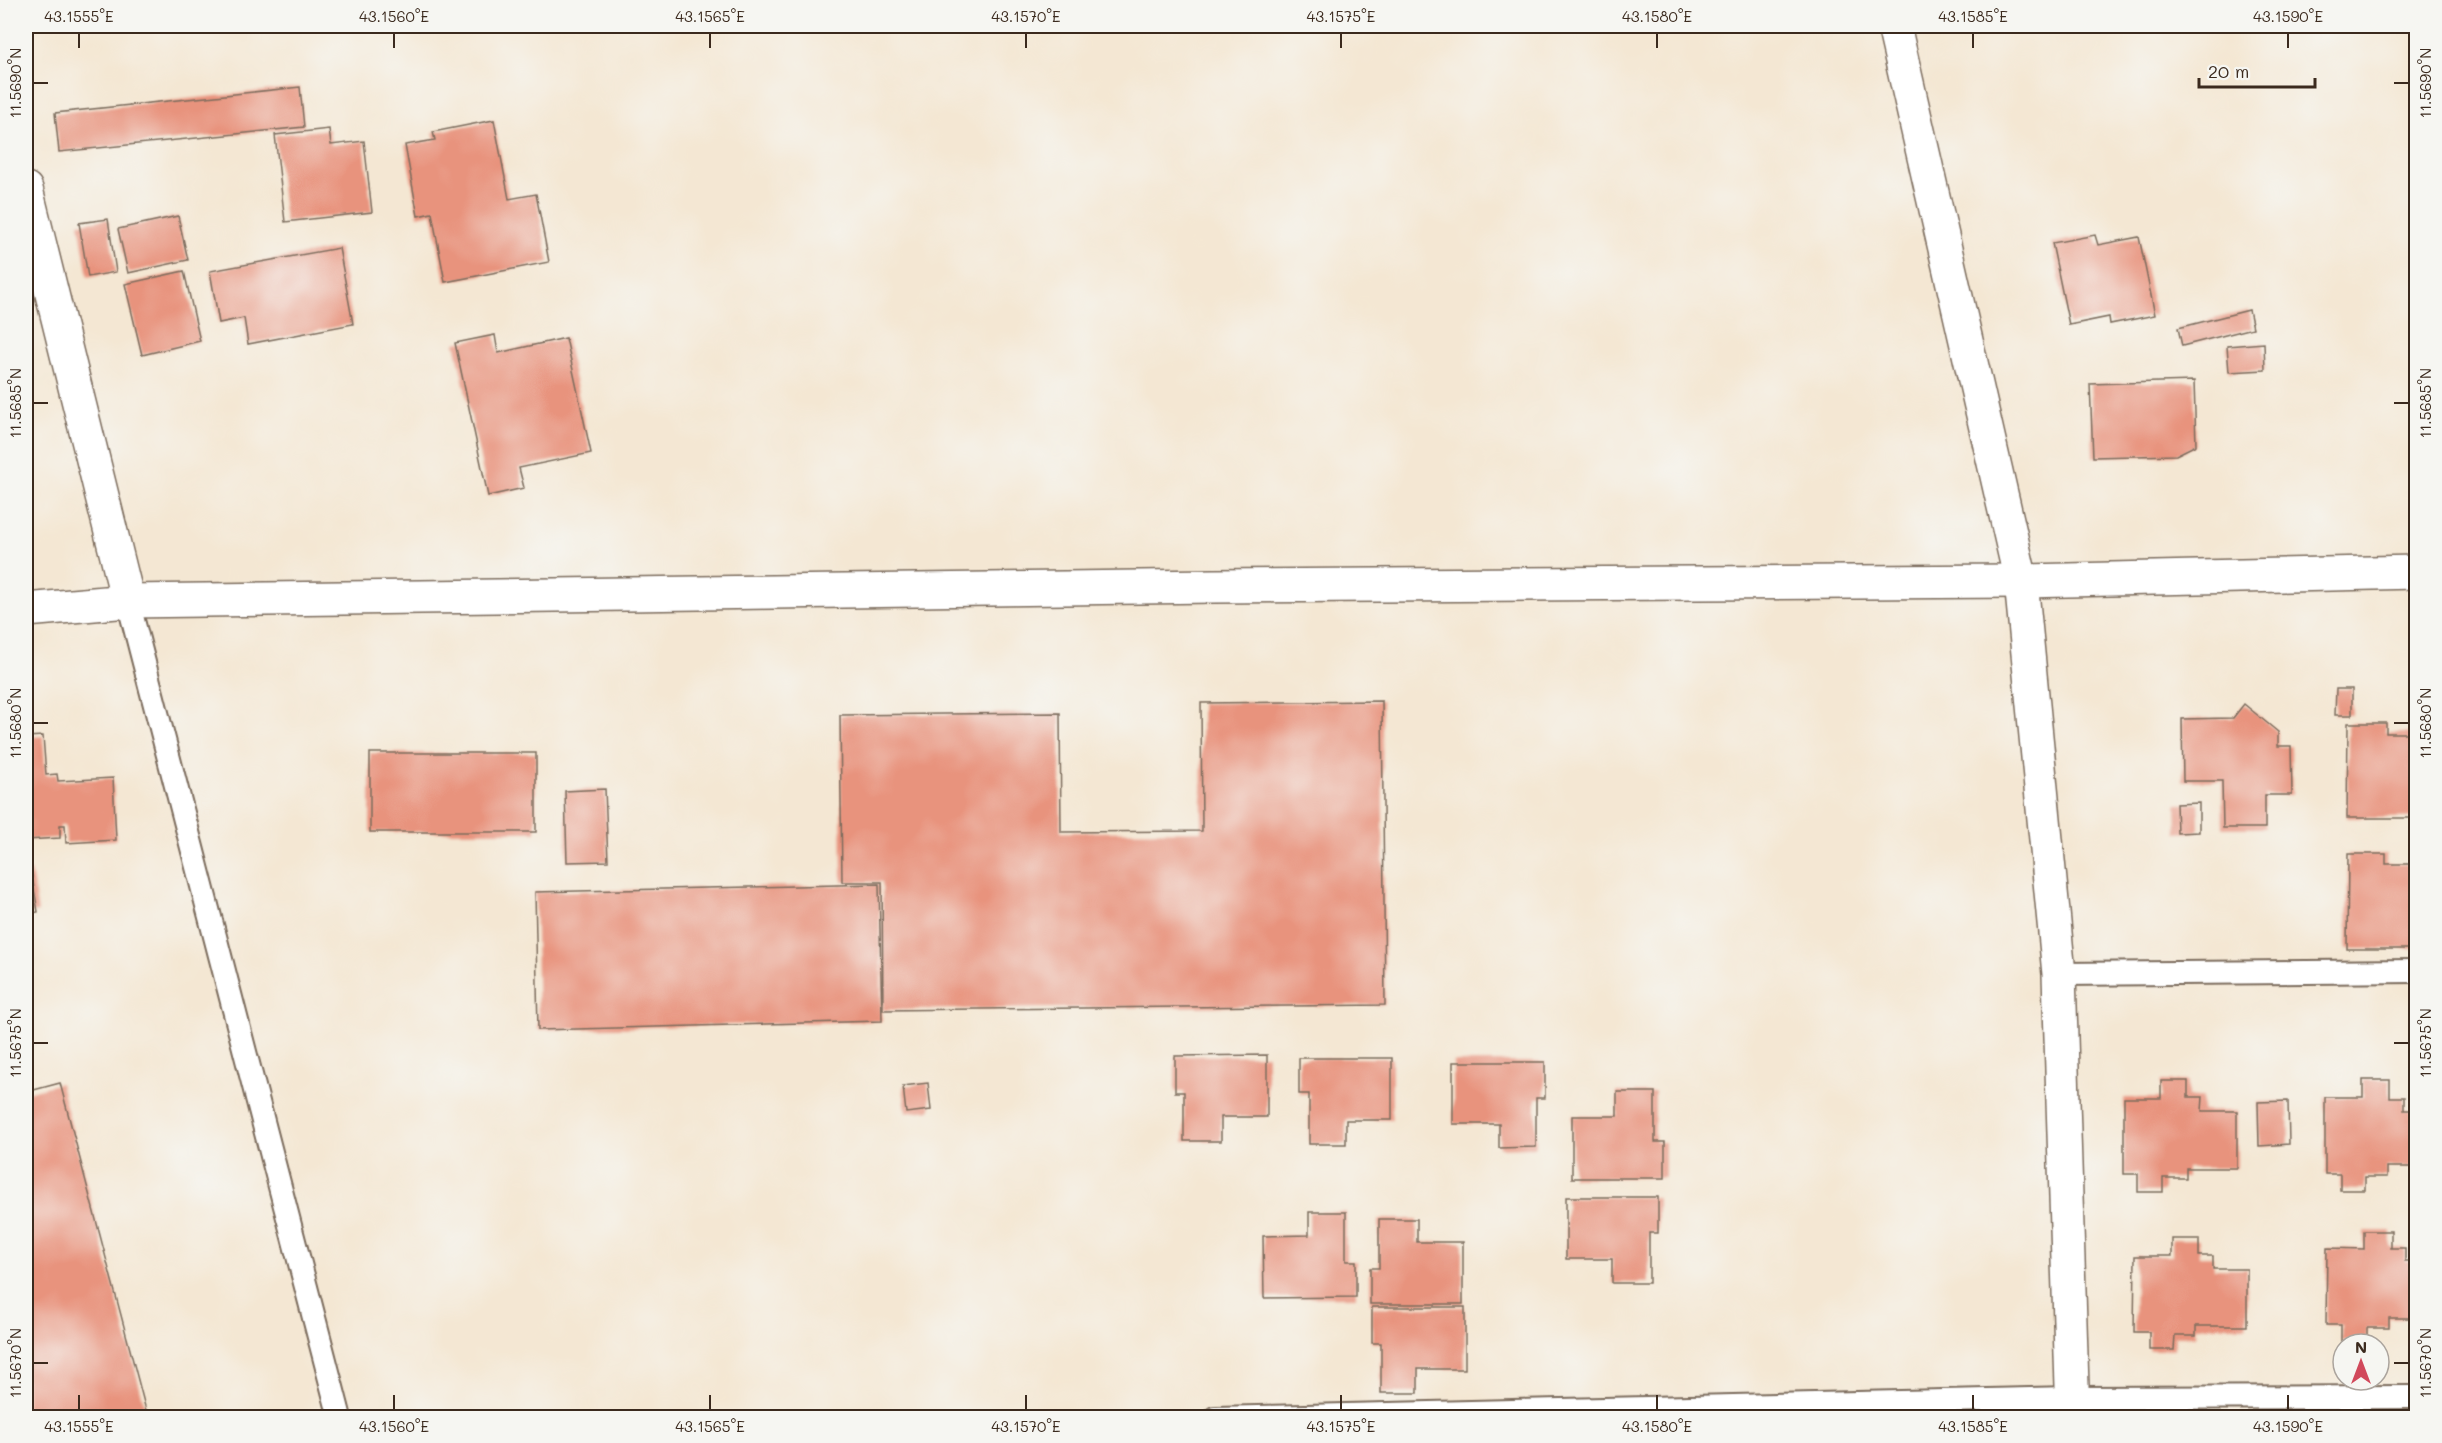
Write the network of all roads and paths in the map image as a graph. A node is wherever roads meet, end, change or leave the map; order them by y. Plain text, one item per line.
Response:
1 (1894, 26) edge
2 (26, 189) edge
3 (2416, 572) edge
4 (2021, 581) junction
5 (128, 601) junction
6 (26, 609) edge
7 (2416, 971) edge
8 (2059, 974) junction
9 (2416, 1397) edge
10 (2073, 1408) edge
11 (340, 1418) edge
12 (1215, 1418) edge

1 - 4 main road
2 - 5 main road
3 - 4 main road
4 - 5 main road
4 - 8 main road
5 - 6 main road
5 - 11 lane
7 - 8 lane
8 - 10 main road
9 - 10 lane
10 - 12 lane

